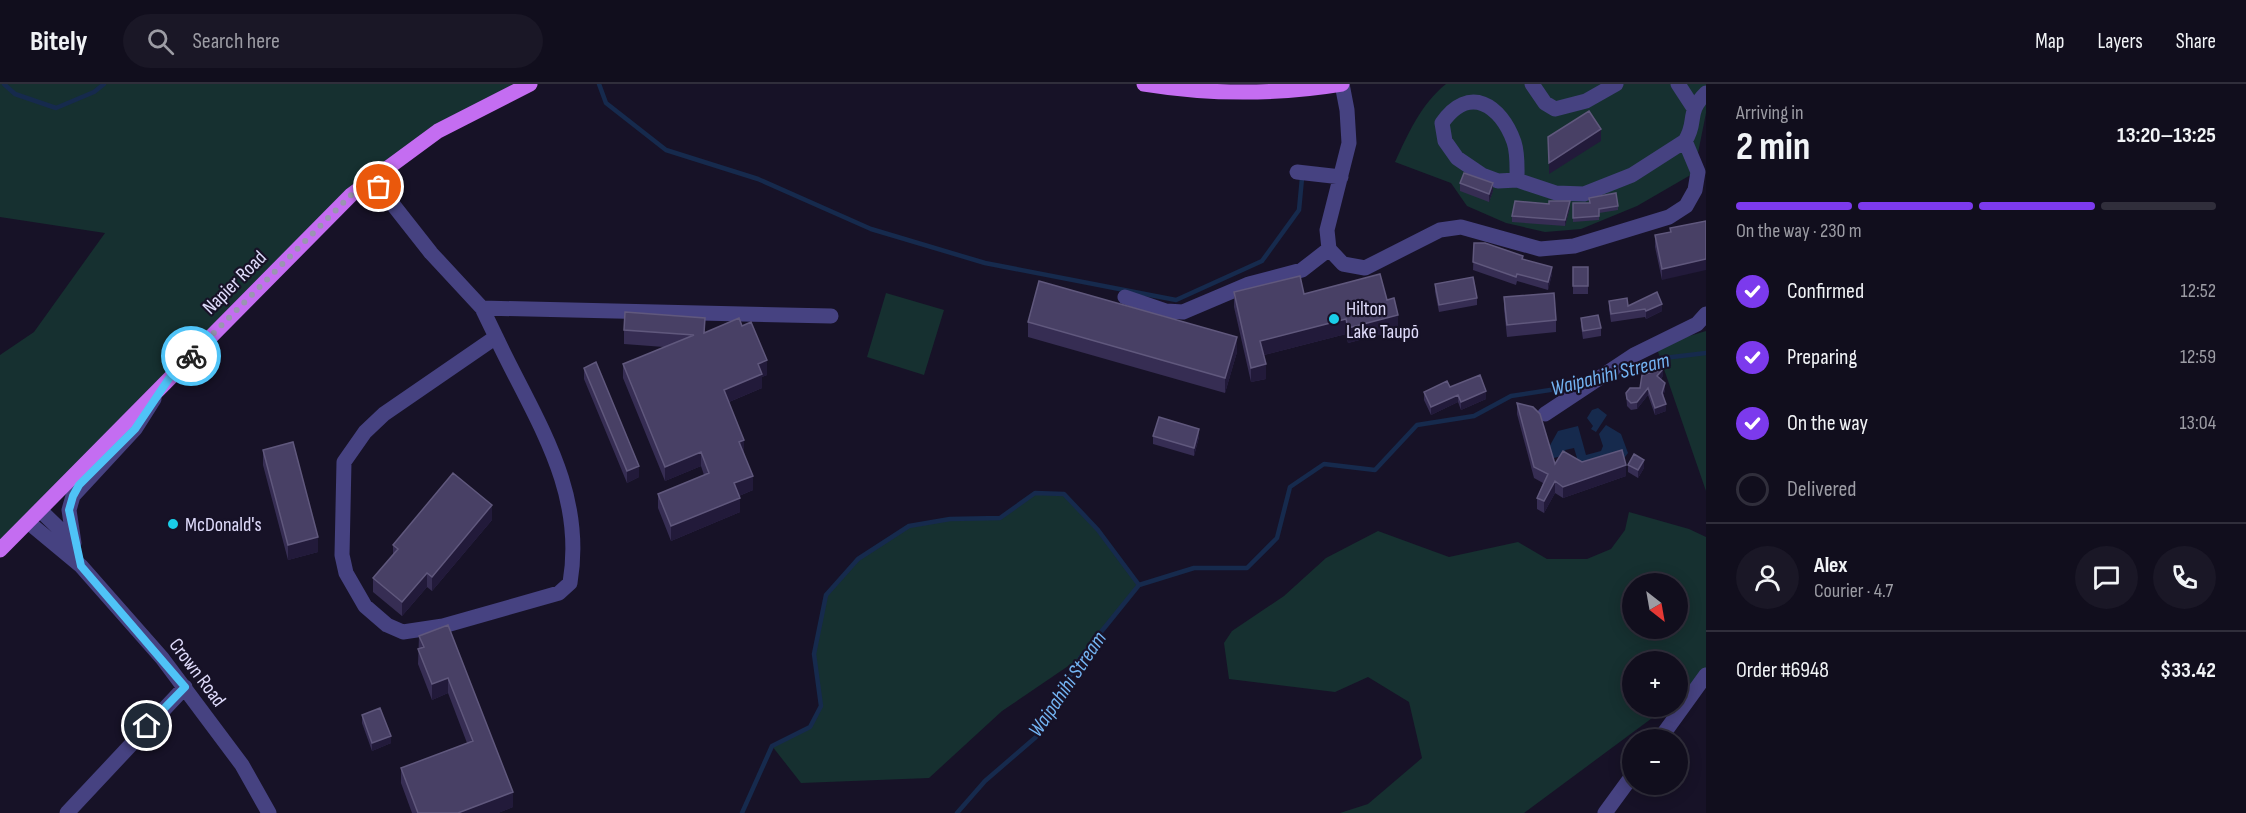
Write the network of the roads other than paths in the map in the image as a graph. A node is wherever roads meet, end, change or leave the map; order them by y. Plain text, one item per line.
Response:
1 (530, 84) edge
2 (1144, 84) edge
3 (1342, 84) edge
4 (1532, 84) edge
5 (1616, 84) edge
6 (1678, 84) edge
7 (1706, 93) edge
8 (1694, 107) junction
9 (1685, 141) junction
10 (1297, 172) dead end
11 (1341, 177) junction
12 (372, 178) junction
13 (1517, 180) junction
14 (1329, 249) junction
15 (1125, 297) dead end
16 (482, 308) junction
17 (1706, 314) edge
18 (831, 316) dead end
19 (496, 337) junction
20 (170, 377) junction
21 (1545, 414) dead end
22 (40, 510) junction
23 (28, 522) junction
24 (74, 543) junction
25 (0, 550) edge
26 (81, 566) junction
27 (1706, 675) edge
28 (185, 687) junction
29 (1667, 729) edge
30 (1622, 790) edge
31 (67, 813) edge
32 (269, 813) edge
33 (1605, 813) edge

1 - 12 main road, Napier Road
2 - 3 main road
3 - 11 street
4 - 5 street
6 - 8 street
7 - 8 street
8 - 9 street
9 - 13 street
9 - 14 street
10 - 11 street
11 - 14 street
12 - 16 street
12 - 20 main road, Napier Road
13 - 13 street
14 - 15 street
16 - 18 street
16 - 19 street
17 - 21 street
19 - 19 street
20 - 22 main road, Napier Road
20 - 24 street, Crown Road
22 - 23 main road, Napier Road
22 - 24 street, Crown Road
23 - 25 main road, Napier Road
23 - 26 street, Crown Road
24 - 26 street, Crown Road
26 - 28 street, Crown Road
27 - 29 street
28 - 31 street
28 - 32 street, Crown Road
30 - 33 street

